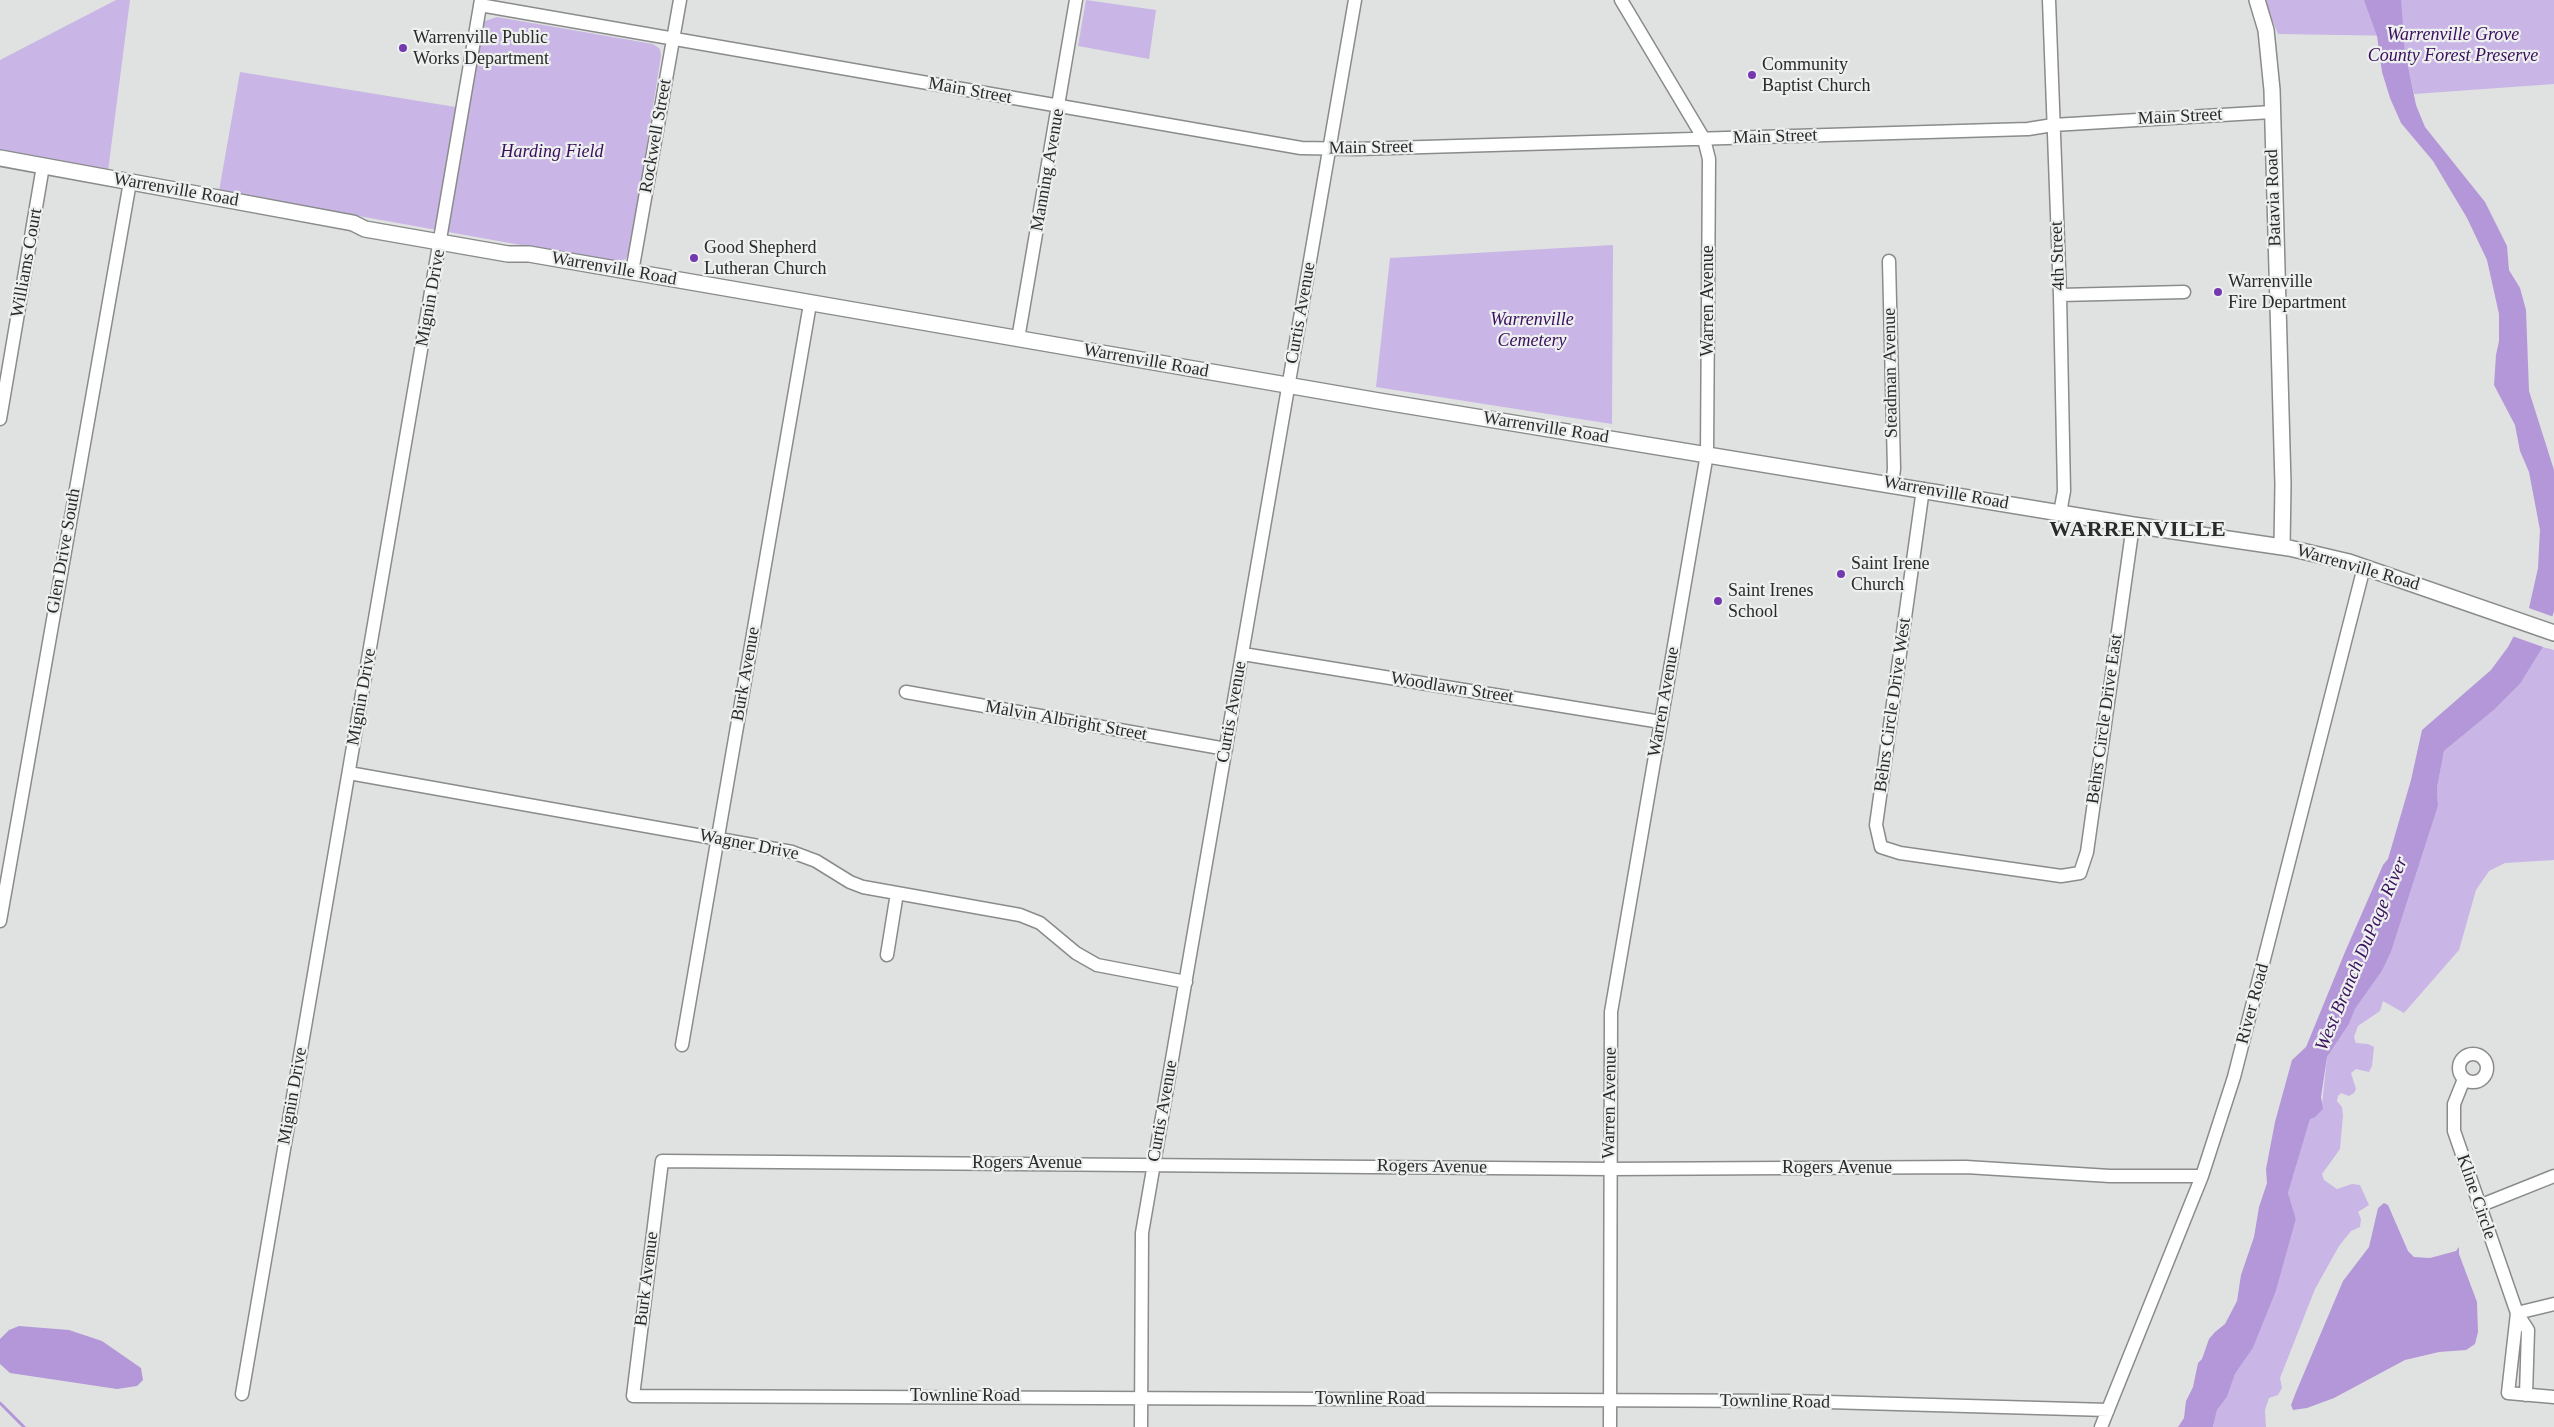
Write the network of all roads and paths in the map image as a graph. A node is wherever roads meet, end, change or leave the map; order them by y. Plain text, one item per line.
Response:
1 (680, 0) edge
2 (1076, 0) edge
3 (1355, 0) edge
4 (1621, 0) edge
5 (2049, 0) edge
6 (2257, 0) edge
7 (481, 3) edge
8 (673, 40) junction
9 (1059, 106) junction
10 (2272, 112) junction
11 (2053, 125) junction
12 (1704, 139) junction
13 (1329, 149) junction
14 (0, 158) edge
15 (43, 166) junction
16 (130, 182) junction
17 (441, 238) junction
18 (1889, 262) dead end
19 (632, 272) junction
20 (2184, 292) dead end
21 (2060, 295) junction
22 (810, 304) junction
23 (1018, 339) junction
24 (1289, 385) junction
25 (0, 419) edge
26 (1707, 454) junction
27 (1892, 484) junction
28 (1923, 489) junction
29 (2060, 513) junction
30 (2133, 525) junction
31 (2282, 547) junction
32 (2364, 567) junction
33 (2554, 633) edge
34 (1243, 654) junction
35 (906, 692) dead end
36 (1661, 722) junction
37 (1226, 749) junction
38 (349, 773) junction
39 (718, 839) junction
40 (2041, 873) joint
41 (897, 893) junction
42 (0, 921) edge
43 (887, 955) dead end
44 (1186, 982) junction
45 (682, 1044) dead end
46 (2464, 1079) dead end
47 (662, 1161) joint
48 (1154, 1164) junction
49 (1609, 1169) junction
50 (2202, 1176) junction
51 (2554, 1176) edge
52 (2478, 1206) junction
53 (2554, 1304) edge
54 (2517, 1313) junction
55 (242, 1394) dead end
56 (2526, 1395) junction
57 (633, 1396) joint
58 (1141, 1397) junction
59 (2554, 1397) edge
60 (1610, 1400) junction
61 (2108, 1410) junction
62 (1141, 1427) edge
63 (1610, 1427) edge
64 (2101, 1427) edge

1 - 8 street, Rockwell Street
2 - 9 street, Manning Avenue
3 - 13 street, Curtis Avenue
4 - 12 street, Warren Avenue
5 - 11 street, 4th Street
6 - 10 main road, Batavia Road
7 - 8 street, Main Street
7 - 17 street, Mignin Drive
8 - 9 street, Main Street
8 - 19 street, Rockwell Street
9 - 13 street, Main Street
9 - 23 street, Manning Avenue
10 - 11 street, Main Street
10 - 31 main road, Batavia Road
11 - 12 street, Main Street
11 - 21 street, 4th Street
12 - 13 street, Main Street
12 - 26 street, Warren Avenue
13 - 24 street, Curtis Avenue
14 - 15 main road, Warrenville Road
15 - 16 main road, Warrenville Road
15 - 25 street, Williams Court
16 - 17 main road, Warrenville Road
16 - 42 street, Glen Drive South
17 - 19 main road, Warrenville Road
17 - 38 street, Mignin Drive
18 - 27 street, Steadman Avenue
19 - 22 main road, Warrenville Road
20 - 21 street
21 - 29 street, 4th Street
22 - 23 main road, Warrenville Road
22 - 39 street, Burk Avenue
23 - 24 main road, Warrenville Road
24 - 26 main road, Warrenville Road
24 - 34 street, Curtis Avenue
26 - 27 main road, Warrenville Road
26 - 36 street, Warren Avenue
27 - 28 main road, Warrenville Road
28 - 29 main road, Warrenville Road
28 - 40 street, Behrs Circle Drive West
29 - 30 main road, Warrenville Road
30 - 31 main road, Warrenville Road
30 - 40 street, Behrs Circle Drive East
31 - 32 main road, Warrenville Road
32 - 33 main road, Warrenville Road
32 - 50 street, River Road
34 - 36 street, Woodlawn Street
34 - 37 street, Curtis Avenue
35 - 37 street, Malvin Albright Street
36 - 49 street, Warren Avenue
37 - 44 street, Curtis Avenue
38 - 39 street, Wagner Drive
38 - 55 street, Mignin Drive
39 - 41 street, Wagner Drive
39 - 45 street, Burk Avenue
41 - 43 street
41 - 44 street, Wagner Drive
44 - 48 street, Curtis Avenue
46 - 52 street, Kline Circle
47 - 48 street, Rogers Avenue
47 - 57 street, Burk Avenue
48 - 49 street, Rogers Avenue
48 - 58 street, Curtis Avenue
49 - 50 street, Rogers Avenue
49 - 60 street, Warren Avenue
50 - 61 street, River Road
51 - 52 street
52 - 54 street, Kline Circle
53 - 54 street
54 - 56 street, Kline Circle
54 - 56 street, Kline Circle
56 - 59 street
57 - 58 street, Townline Road
58 - 60 street, Townline Road
58 - 62 street, Curtis Avenue
60 - 61 street, Townline Road
60 - 63 street, Warren Avenue
61 - 64 street, River Road

